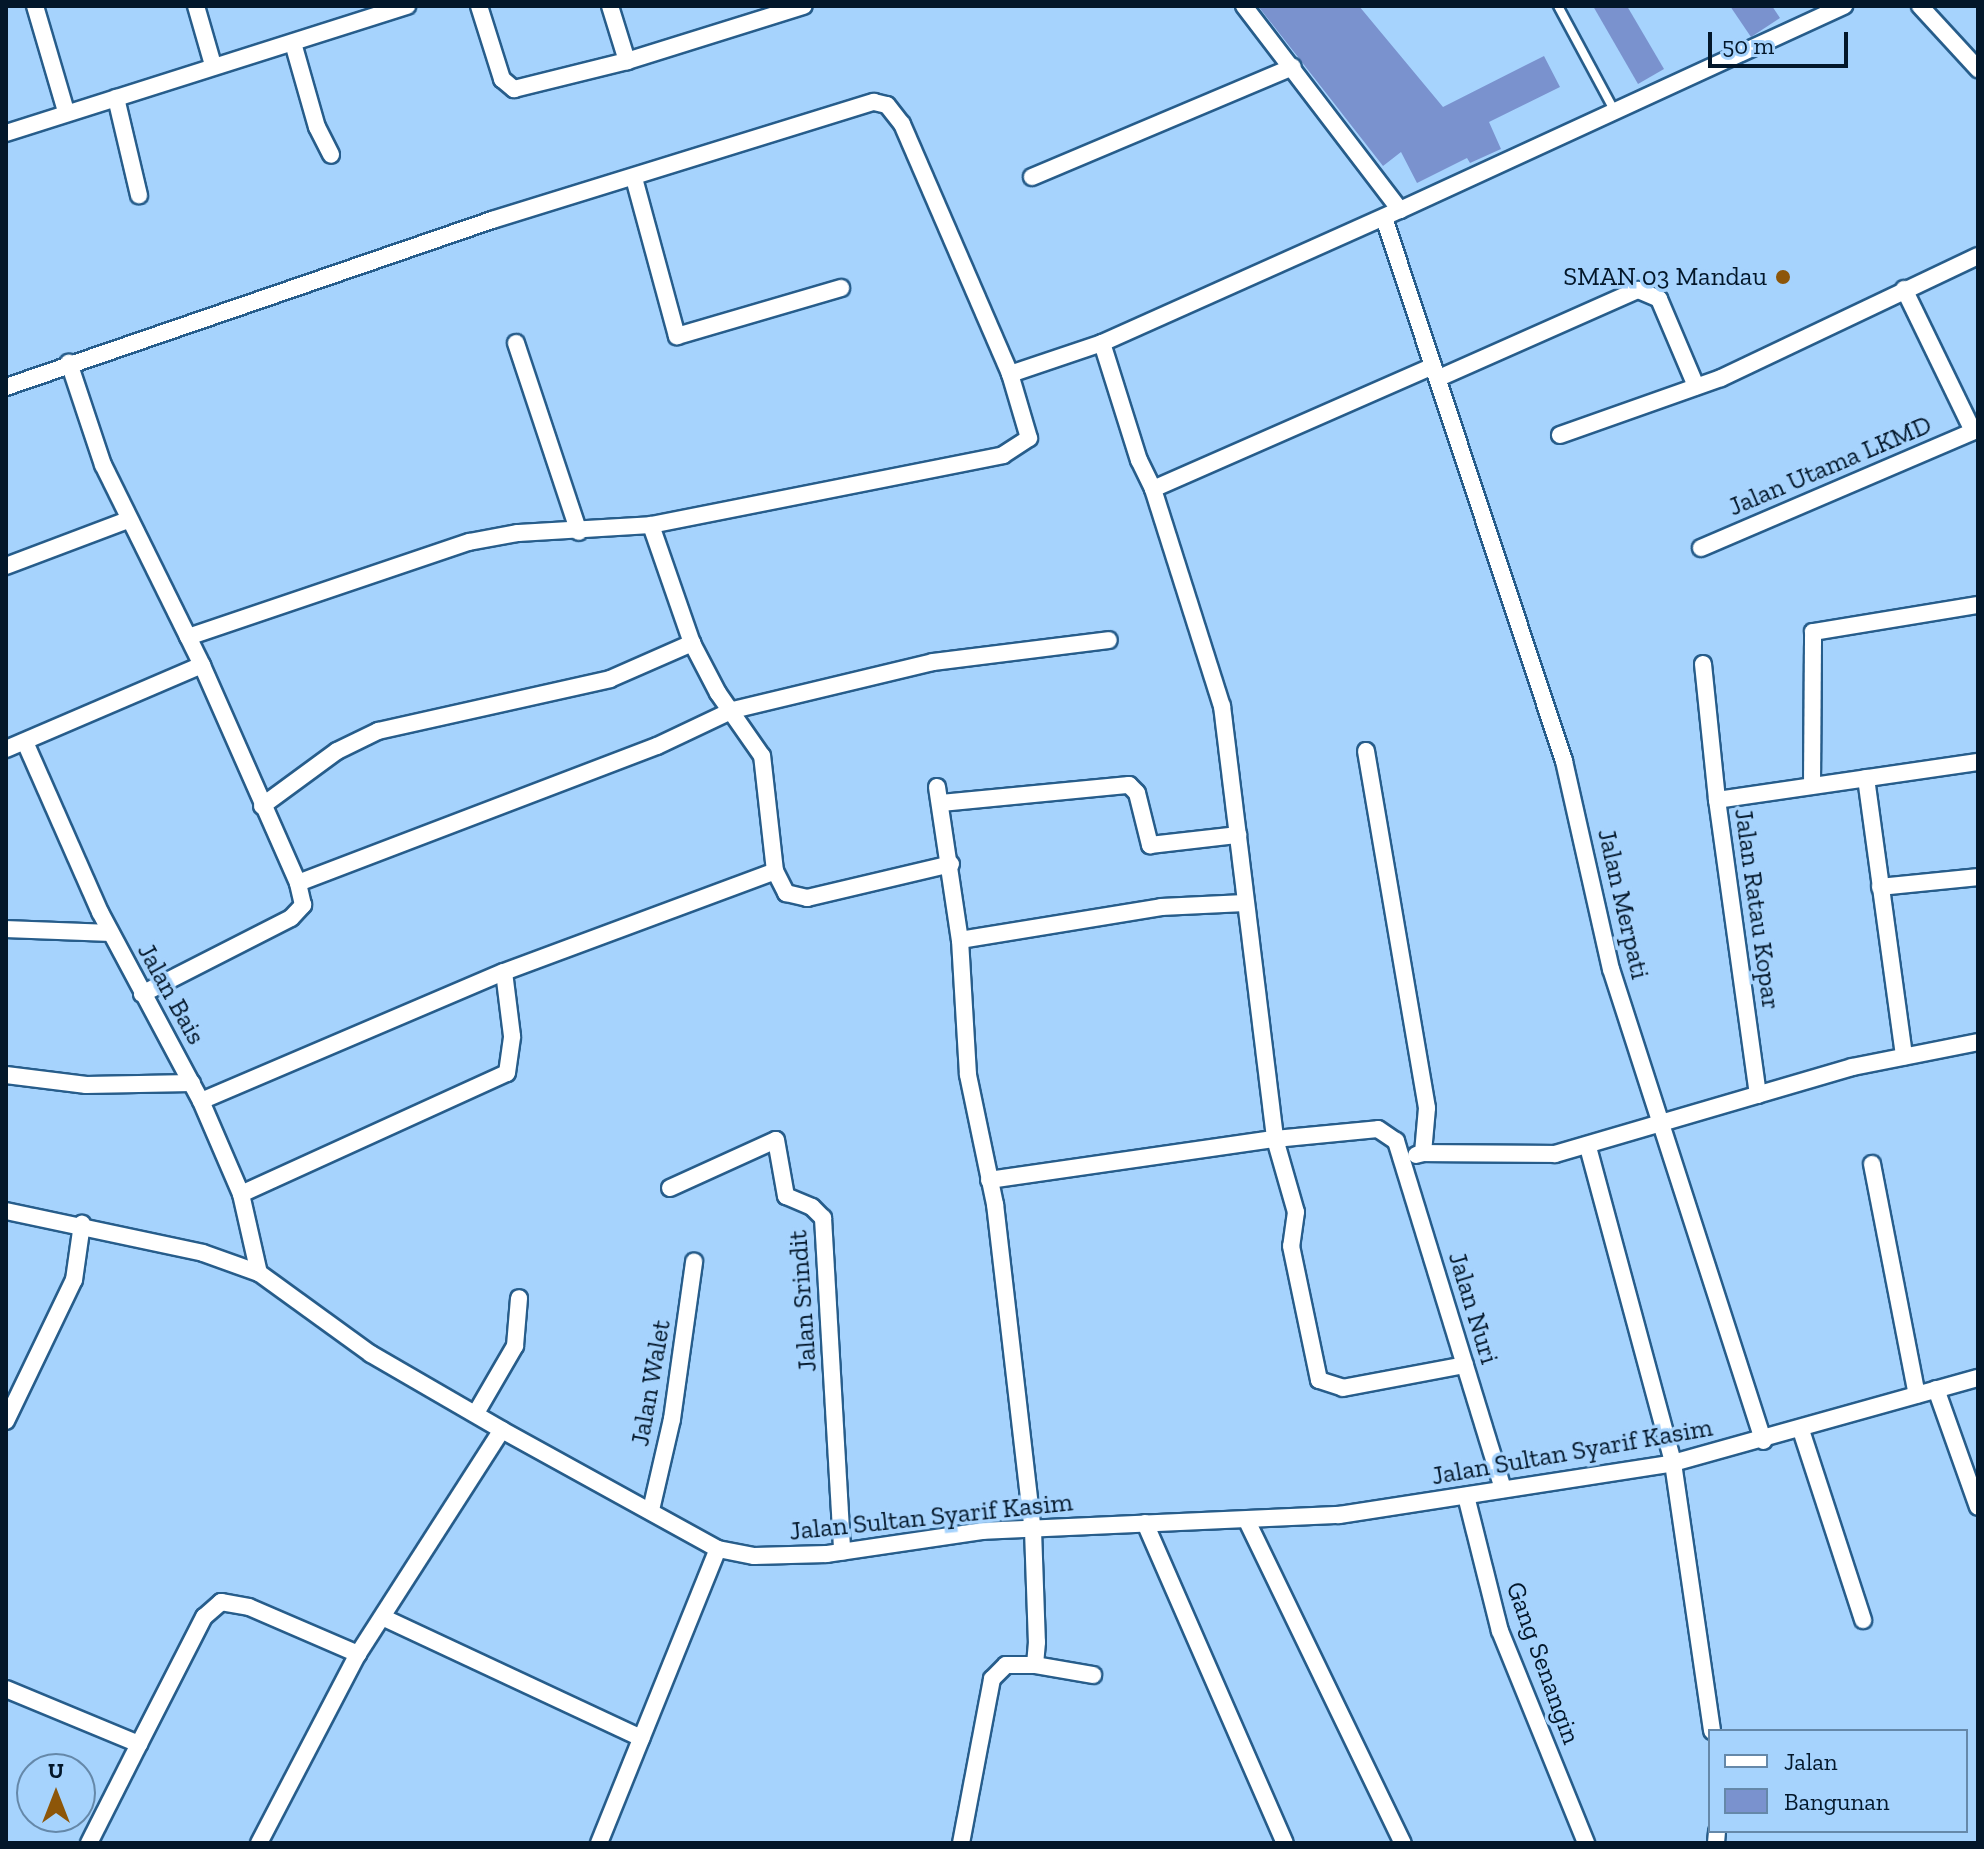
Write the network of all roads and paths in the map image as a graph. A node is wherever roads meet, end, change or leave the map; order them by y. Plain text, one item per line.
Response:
1 (35, 6) edge
2 (196, 6) edge
3 (407, 6) edge
4 (479, 6) edge
5 (610, 6) edge
6 (804, 6) edge
7 (1244, 6) edge
8 (1558, 6) edge
9 (1844, 6) edge
10 (1920, 6) edge
11 (759, 14) edge
12 (293, 43) junction
13 (627, 61) junction
14 (213, 65) junction
15 (1293, 67) junction
16 (1978, 69) edge
17 (116, 98) junction
18 (66, 111) junction
19 (1616, 112) junction
20 (6, 133) edge
21 (331, 155) dead end
22 (1032, 177) dead end
23 (634, 178) junction
24 (139, 195) dead end
25 (1400, 210) junction
26 (1384, 218) junction
27 (1978, 256) edge
28 (841, 288) dead end
29 (1904, 289) junction
30 (516, 343) dead end
31 (1102, 343) junction
32 (69, 363) junction
33 (1436, 372) junction
34 (1010, 374) junction
35 (1696, 386) junction
36 (6, 387) edge
37 (1976, 430) edge
38 (1560, 435) dead end
39 (1153, 489) junction
40 (128, 520) junction
41 (651, 525) junction
42 (579, 532) junction
43 (1701, 548) dead end
44 (6, 566) edge
45 (1978, 605) edge
46 (188, 637) junction
47 (1109, 640) dead end
48 (692, 643) junction
49 (1703, 664) dead end
50 (202, 665) junction
51 (733, 710) junction
52 (25, 742) junction
53 (6, 749) edge
54 (1366, 751) dead end
55 (1978, 762) edge
56 (1866, 778) junction
57 (1812, 785) junction
58 (1717, 800) junction
59 (262, 806) junction
60 (1238, 835) junction
61 (951, 864) junction
62 (775, 871) junction
63 (1978, 877) edge
64 (298, 883) junction
65 (1880, 887) junction
66 (1245, 903) junction
67 (6, 929) edge
68 (110, 933) junction
69 (960, 940) junction
70 (504, 972) junction
71 (142, 994) junction
72 (1978, 1042) edge
73 (1904, 1056) junction
74 (6, 1075) edge
75 (192, 1083) junction
76 (1758, 1095) junction
77 (201, 1101) junction
78 (1661, 1127) junction
79 (1275, 1139) junction
80 (1588, 1147) junction
81 (1399, 1149) junction
82 (1423, 1153) junction
83 (1872, 1164) dead end
84 (989, 1180) junction
85 (670, 1188) dead end
86 (241, 1194) junction
87 (6, 1211) edge
88 (82, 1224) junction
89 (694, 1262) dead end
90 (259, 1273) junction
91 (519, 1298) dead end
92 (1465, 1365) junction
93 (1978, 1378) edge
94 (1936, 1389) junction
95 (1917, 1395) junction
96 (476, 1413) junction
97 (6, 1421) edge
98 (502, 1430) junction
99 (1801, 1430) junction
100 (1763, 1441) junction
101 (1673, 1463) junction
102 (1503, 1489) junction
103 (1466, 1496) junction
104 (1978, 1507) edge
105 (651, 1510) junction
106 (1247, 1521) junction
107 (1145, 1523) junction
108 (1033, 1530) junction
109 (718, 1549) junction
110 (842, 1551) junction
111 (384, 1618) junction
112 (1863, 1620) dead end
113 (358, 1654) junction
114 (1035, 1665) junction
115 (1093, 1675) dead end
116 (6, 1689) edge
117 (1712, 1729) edge
118 (641, 1738) junction
119 (139, 1744) junction
120 (89, 1843) edge
121 (259, 1843) edge
122 (599, 1843) edge
123 (961, 1843) edge
124 (1285, 1843) edge
125 (1403, 1843) edge
126 (1586, 1843) edge

1 - 18 street
2 - 14 street
3 - 12 street
4 - 13 street
5 - 13 street
6 - 11 street
7 - 15 street
8 - 19 lane
9 - 19 street
10 - 16 street
11 - 13 street
12 - 14 street
12 - 21 street
14 - 17 street
15 - 22 street
15 - 25 street
17 - 18 street
17 - 24 street
18 - 20 street
19 - 25 street
23 - 28 street
23 - 32 street
23 - 34 street
25 - 26 street
26 - 31 street
26 - 33 street, Jalan Merpati
27 - 29 street
29 - 35 street
29 - 37 street
30 - 42 street
31 - 34 street
31 - 39 street
32 - 36 street
32 - 40 street
33 - 35 street
33 - 39 street
33 - 78 street, Jalan Merpati
34 - 41 street
35 - 38 street
37 - 43 street, Jalan Utama LKMD
39 - 60 street
40 - 44 street
40 - 46 street
41 - 42 street
41 - 48 street
42 - 46 street
45 - 57 street
46 - 50 street
47 - 51 street
48 - 51 street
48 - 59 street
49 - 58 street
50 - 52 street
50 - 59 street
51 - 62 street
51 - 64 street
52 - 53 street
52 - 68 street, Jalan Bais
54 - 82 street
55 - 56 street, Jalan Ratau Kopar
56 - 57 street, Jalan Ratau Kopar
56 - 65 street
57 - 58 street, Jalan Ratau Kopar
58 - 76 street, Jalan Ratau Kopar
59 - 64 street
60 - 61 street
60 - 66 street
61 - 62 street
61 - 69 street
62 - 70 street
63 - 65 street
64 - 71 street
65 - 73 street
66 - 69 street
66 - 79 street
67 - 68 street
68 - 71 street, Jalan Bais
69 - 84 street
70 - 77 street
70 - 86 street
71 - 75 street, Jalan Bais
72 - 73 street
73 - 76 street
74 - 75 street
75 - 77 street, Jalan Bais
76 - 78 street
77 - 86 street, Jalan Bais
78 - 80 street
78 - 100 street, Jalan Merpati
79 - 81 street
79 - 84 street
79 - 92 street
80 - 82 street
80 - 101 street
81 - 82 street
81 - 92 street, Jalan Nuri
83 - 95 street
84 - 108 street
85 - 110 street, Jalan Srindit
86 - 90 street, Jalan Bais
87 - 88 street, Jalan Sultan Syarif Kasim
88 - 90 street, Jalan Sultan Syarif Kasim
88 - 97 street
89 - 105 street, Jalan Walet
90 - 96 street, Jalan Sultan Syarif Kasim
91 - 96 street
92 - 102 street, Jalan Nuri
93 - 94 street, Jalan Sultan Syarif Kasim
94 - 95 street, Jalan Sultan Syarif Kasim
94 - 104 street
95 - 99 street, Jalan Sultan Syarif Kasim
96 - 98 street, Jalan Sultan Syarif Kasim
98 - 105 street, Jalan Sultan Syarif Kasim
98 - 111 street
99 - 100 street, Jalan Sultan Syarif Kasim
99 - 112 street
100 - 101 street, Jalan Sultan Syarif Kasim
101 - 102 street, Jalan Sultan Syarif Kasim
101 - 117 street
102 - 103 street, Jalan Sultan Syarif Kasim
103 - 106 street, Jalan Sultan Syarif Kasim
103 - 126 street, Gang Senangin
105 - 109 street, Jalan Sultan Syarif Kasim
106 - 107 street, Jalan Sultan Syarif Kasim
106 - 125 street
107 - 108 street, Jalan Sultan Syarif Kasim
107 - 124 street
108 - 110 street, Jalan Sultan Syarif Kasim
108 - 114 street
109 - 110 street, Jalan Sultan Syarif Kasim
109 - 118 street
111 - 113 street
111 - 118 street
113 - 119 street
113 - 121 street
114 - 115 street
114 - 123 street
116 - 119 street
118 - 122 street
119 - 120 street

